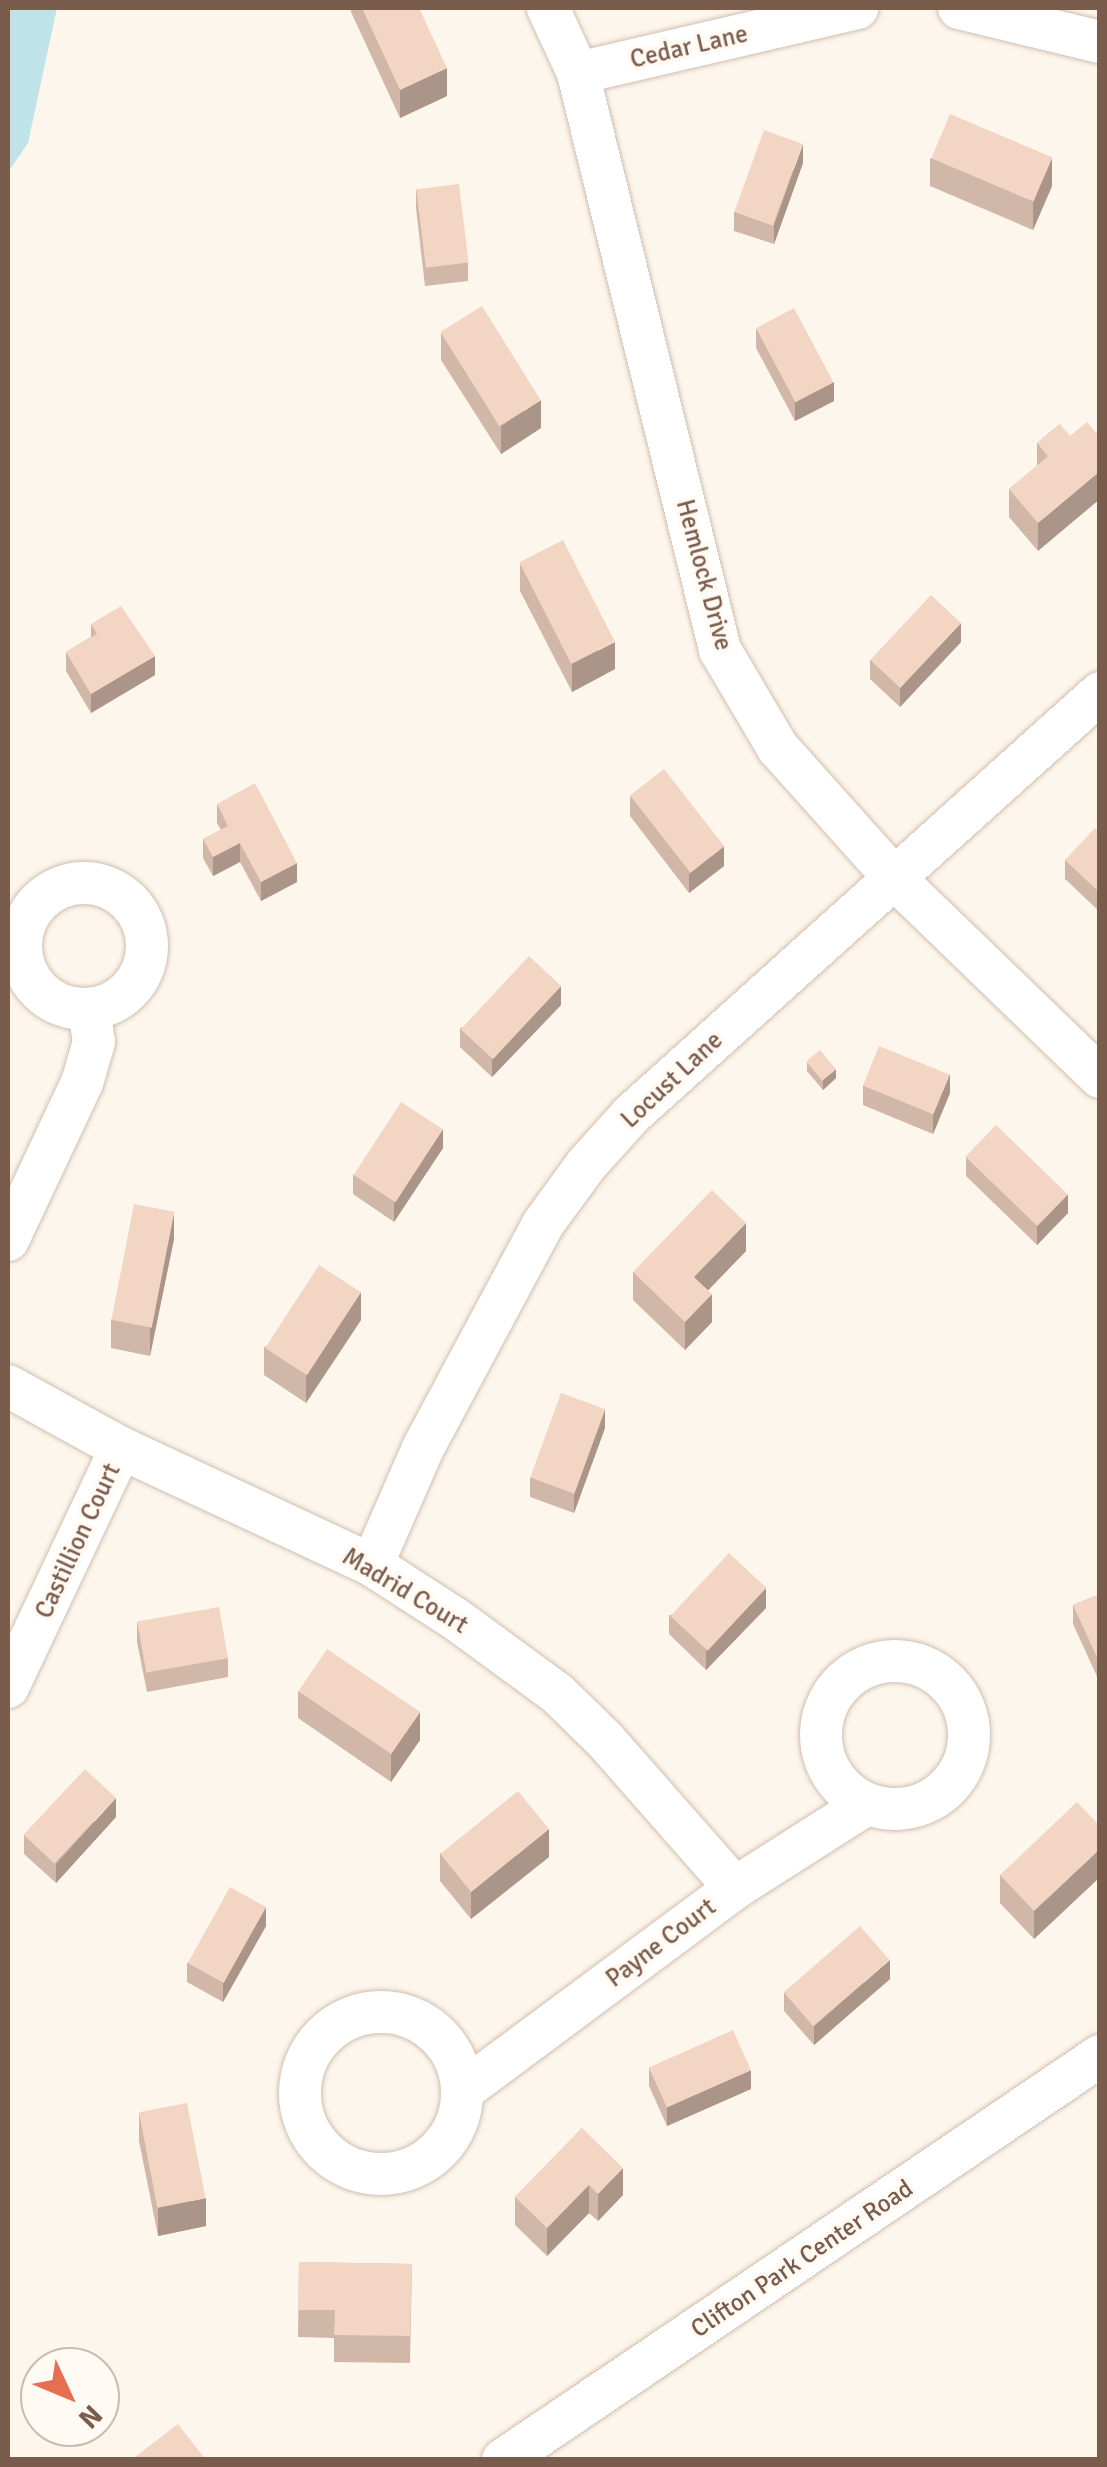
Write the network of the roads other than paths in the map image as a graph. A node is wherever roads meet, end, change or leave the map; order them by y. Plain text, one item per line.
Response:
1 (548, 8) edge
2 (858, 8) edge
3 (959, 8) edge
4 (1100, 42) edge
5 (578, 73) junction
6 (1100, 693) edge
7 (896, 879) junction
8 (88, 1009) dead end
9 (1100, 1077) edge
10 (8, 1240) edge
11 (8, 1386) edge
12 (121, 1448) junction
13 (372, 1566) junction
14 (8, 1687) edge
15 (866, 1804) dead end
16 (736, 1888) junction
17 (1100, 2056) edge
18 (462, 2091) dead end
19 (504, 2460) edge

1 - 5 street, Hemlock Drive
2 - 5 street, Cedar Lane
3 - 4 street
5 - 7 street, Hemlock Drive
6 - 7 street, Locust Lane
7 - 9 street, Hemlock Drive
7 - 13 street, Locust Lane
8 - 10 street
11 - 12 street, Madrid Court
12 - 13 street, Madrid Court
12 - 14 street, Castillion Court
13 - 16 street, Madrid Court
15 - 16 street, Payne Court
16 - 18 street, Payne Court
17 - 19 street, Clifton Park Center Road

